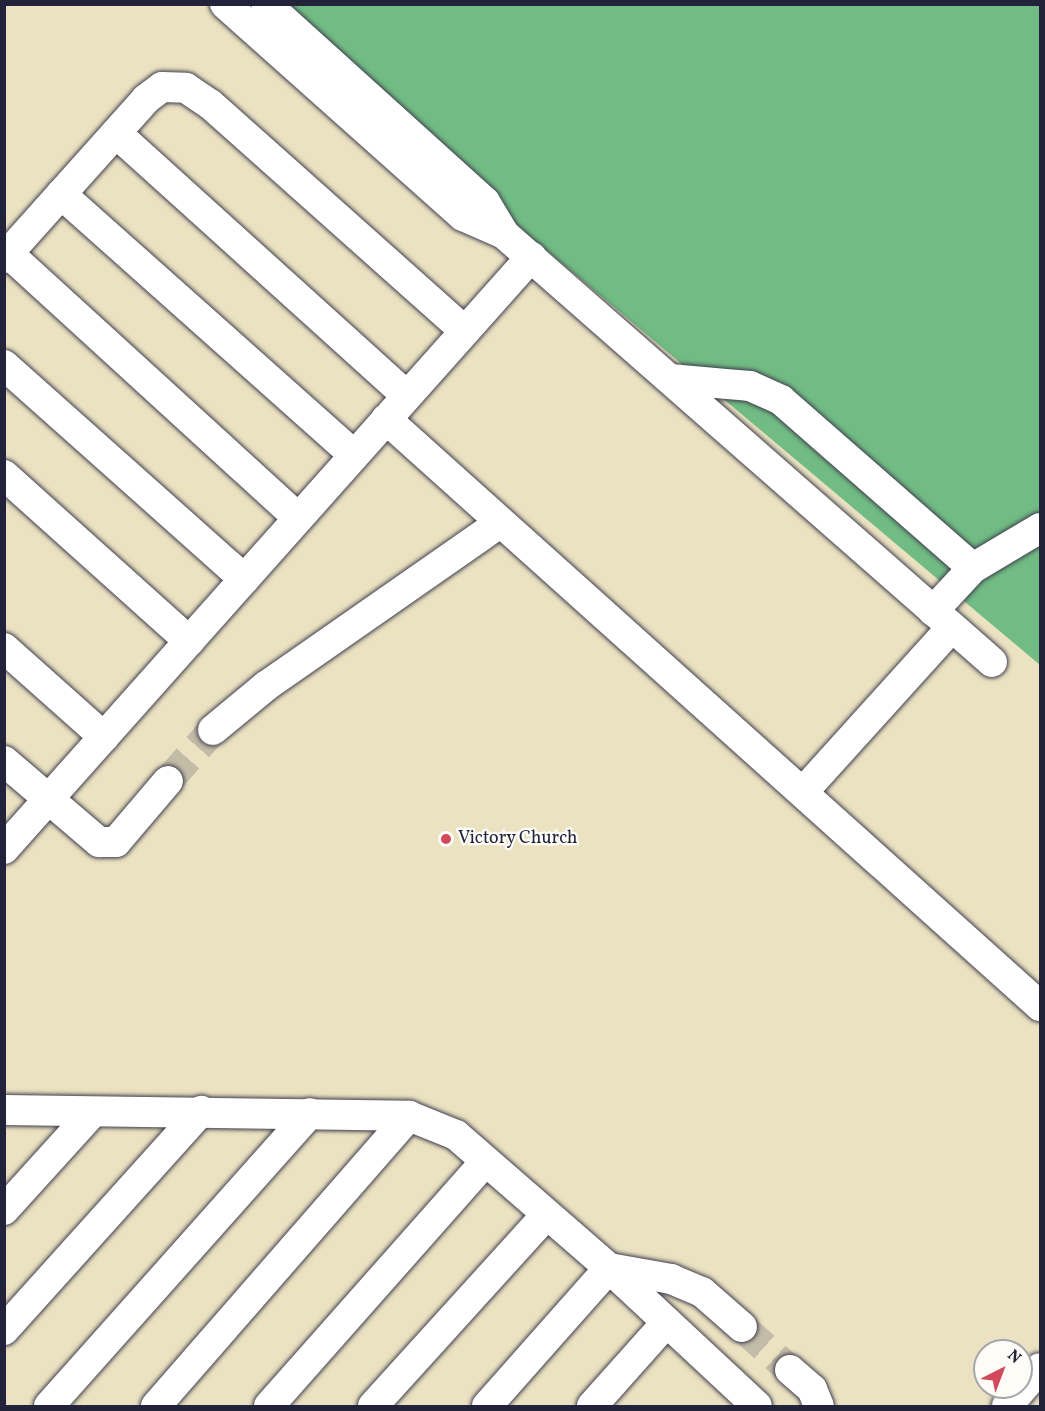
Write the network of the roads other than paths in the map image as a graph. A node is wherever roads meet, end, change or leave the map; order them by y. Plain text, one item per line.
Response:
1 (225, 4) edge
2 (266, 4) edge
3 (116, 133) junction
4 (61, 194) junction
5 (504, 234) junction
6 (7, 256) edge
7 (531, 257) junction
8 (465, 331) junction
9 (4, 365) edge
10 (670, 380) junction
11 (408, 396) junction
12 (386, 420) junction
13 (354, 455) junction
14 (4, 475) edge
15 (298, 518) junction
16 (500, 523) junction
17 (1041, 528) edge
18 (973, 568) junction
19 (244, 579) junction
20 (943, 619) junction
21 (189, 641) junction
22 (4, 648) edge
23 (992, 662) dead end
24 (213, 730) tunnel mouth
25 (104, 737) junction
26 (4, 761) edge
27 (168, 781) tunnel mouth
28 (803, 792) junction
29 (47, 801) junction
30 (4, 849) edge
31 (1041, 1006) edge
32 (4, 1110) edge
33 (201, 1111) junction
34 (310, 1113) junction
35 (91, 1114) junction
36 (409, 1116) junction
37 (485, 1162) junction
38 (4, 1210) edge
39 (545, 1216) junction
40 (609, 1268) junction
41 (665, 1324) junction
42 (742, 1327) tunnel mouth
43 (4, 1330) edge
44 (1041, 1368) edge
45 (790, 1370) tunnel mouth
46 (49, 1407) edge
47 (156, 1407) edge
48 (269, 1407) edge
49 (373, 1407) edge
50 (487, 1407) edge
51 (591, 1407) edge
52 (757, 1407) edge
53 (819, 1407) edge
54 (1007, 1407) edge

1 - 5 lane
2 - 5 lane
3 - 4 lane
3 - 8 lane
3 - 11 lane
4 - 6 lane
4 - 13 lane
5 - 7 lane
6 - 15 lane
7 - 8 lane
7 - 10 lane
8 - 11 lane
9 - 19 lane
10 - 18 lane
10 - 20 lane
11 - 12 lane
12 - 13 lane
12 - 16 lane
13 - 15 lane
14 - 21 lane
15 - 19 lane
16 - 24 lane
16 - 28 lane
17 - 18 lane
18 - 20 lane
19 - 21 lane
20 - 23 lane
20 - 28 lane
21 - 25 lane
22 - 25 lane
25 - 29 lane
26 - 29 lane
27 - 29 lane
28 - 31 lane
29 - 30 lane
32 - 35 lane
33 - 34 lane
33 - 35 lane
33 - 43 lane
34 - 36 lane
34 - 46 lane
35 - 38 lane
36 - 37 lane
36 - 47 lane
37 - 39 lane
37 - 48 lane
39 - 40 lane
39 - 49 lane
40 - 41 lane
40 - 42 lane
40 - 50 lane
41 - 51 lane
41 - 52 lane
44 - 54 lane
45 - 53 lane

